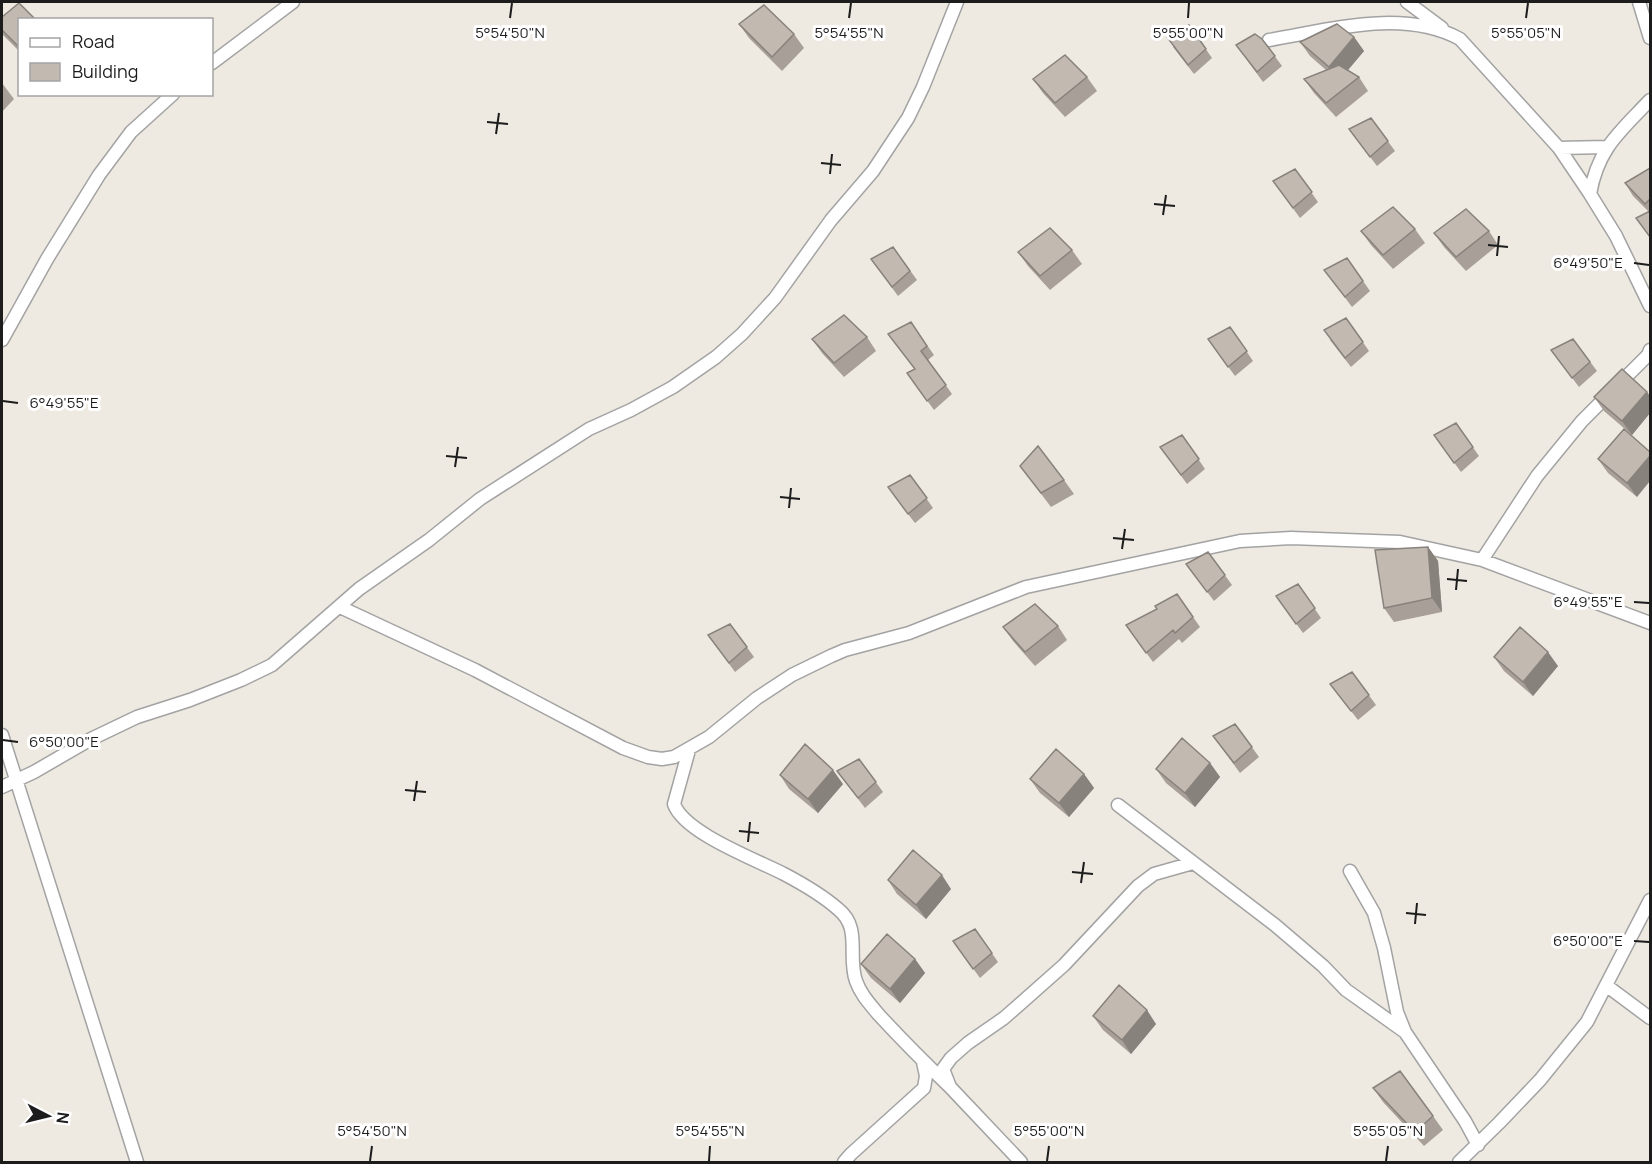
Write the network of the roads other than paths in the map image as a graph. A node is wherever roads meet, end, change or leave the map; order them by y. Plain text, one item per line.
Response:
1 (292, 2) edge
2 (957, 2) edge
3 (1407, 2) edge
4 (1639, 2) edge
5 (1444, 30) junction
6 (1650, 38) edge
7 (1269, 40) dead end
8 (213, 62) edge
9 (171, 96) edge
10 (1650, 100) edge
11 (1606, 147) junction
12 (1559, 148) junction
13 (1590, 194) junction
14 (1650, 306) edge
15 (2, 340) edge
16 (1650, 353) edge
17 (1482, 560) junction
18 (340, 607) junction
19 (1650, 623) edge
20 (2, 735) edge
21 (689, 750) junction
22 (17, 780) junction
23 (2, 787) edge
24 (1118, 805) dead end
25 (1193, 863) junction
26 (1350, 871) dead end
27 (1650, 900) edge
28 (1607, 986) junction
29 (1650, 1018) edge
30 (1405, 1032) junction
31 (923, 1061) junction
32 (950, 1087) junction
33 (1478, 1145) junction
34 (137, 1162) edge
35 (844, 1162) edge
36 (1021, 1162) edge
37 (1459, 1162) edge

1 - 8 street
2 - 18 street
3 - 5 street
4 - 6 street
5 - 7 street
5 - 12 street
9 - 15 street
10 - 11 street
11 - 12 street
11 - 13 street
12 - 13 street
13 - 14 street
16 - 17 street
17 - 19 street
17 - 21 street
18 - 21 street
18 - 22 street
20 - 22 street
21 - 31 street
22 - 23 street
22 - 34 street
24 - 25 street
25 - 30 street
25 - 32 street
26 - 30 street
27 - 28 street
28 - 29 street
28 - 33 street
30 - 33 street
31 - 32 street
31 - 35 street
32 - 36 street
33 - 37 street

